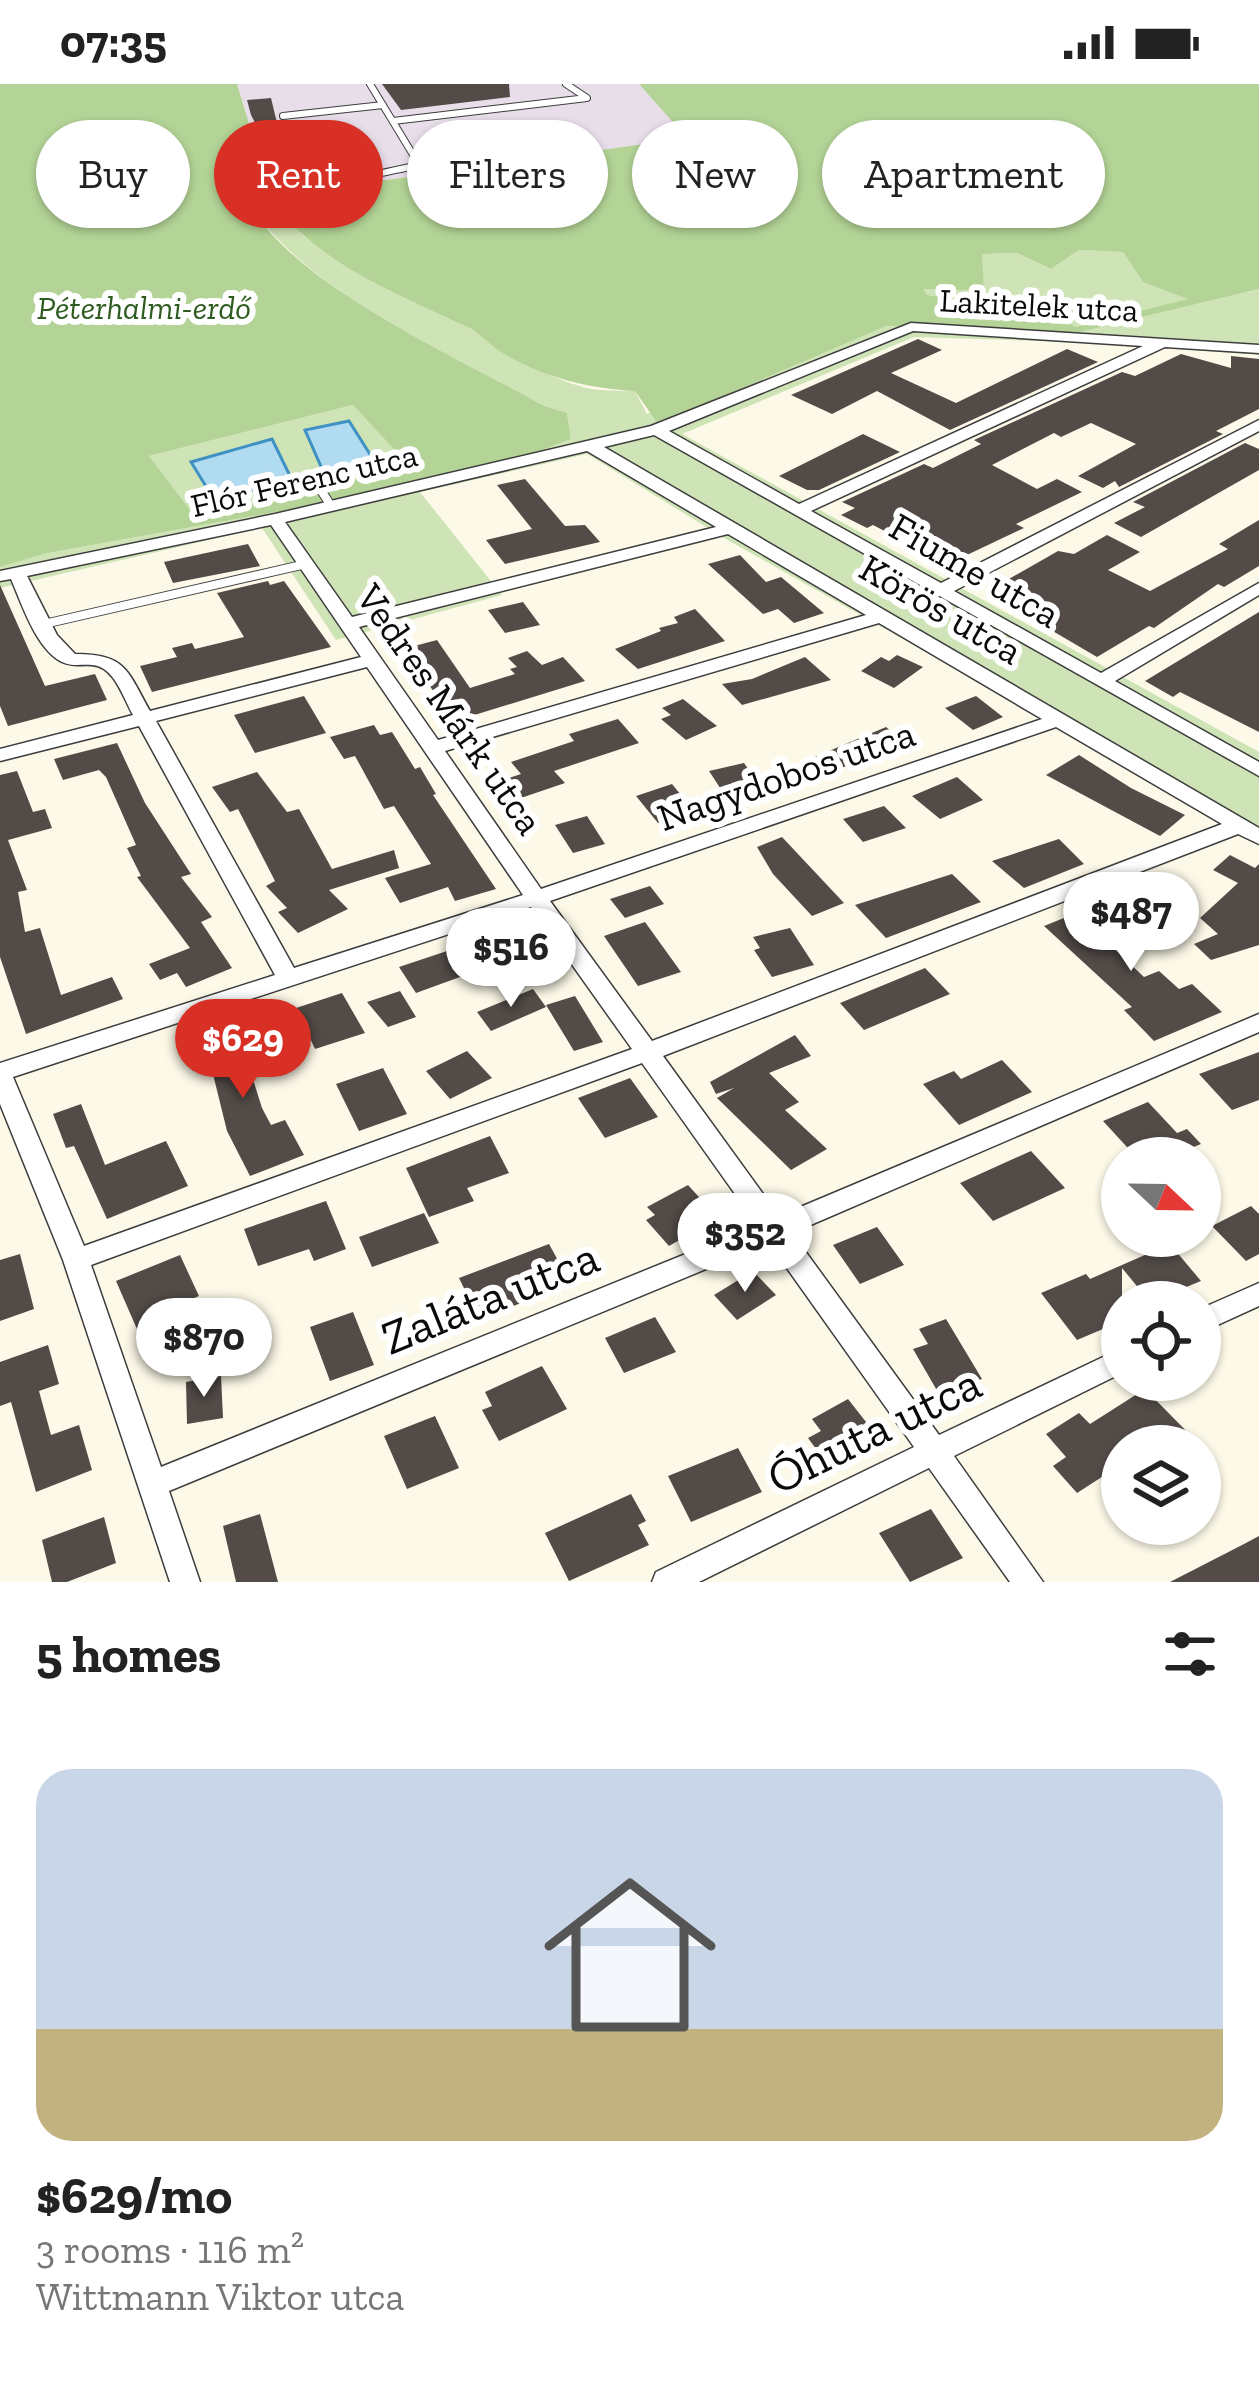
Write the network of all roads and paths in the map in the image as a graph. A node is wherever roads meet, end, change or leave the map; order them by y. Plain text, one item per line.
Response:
1 (370, 84) edge
2 (566, 84) edge
3 (383, 105) junction
4 (283, 116) dead end
5 (393, 121) junction
6 (407, 144) edge
7 (1165, 342) junction
8 (1259, 349) edge
9 (1259, 425) edge
10 (656, 430) junction
11 (620, 436) joint
12 (587, 444) junction
13 (319, 487) dead end
14 (331, 506) junction
15 (801, 509) junction
16 (275, 520) junction
17 (731, 528) junction
18 (306, 564) junction
19 (8, 574) edge
20 (1259, 588) edge
21 (944, 589) junction
22 (881, 616) junction
23 (44, 624) junction
24 (348, 624) junction
25 (372, 660) junction
26 (1102, 680) junction
27 (143, 718) junction
28 (1060, 719) junction
29 (433, 748) junction
30 (0, 755) edge
31 (1259, 770) edge
32 (1249, 831) edge
33 (536, 898) junction
34 (288, 978) junction
35 (1259, 1022) edge
36 (648, 1052) junction
37 (0, 1073) edge
38 (778, 1228) junction
39 (76, 1260) junction
40 (1259, 1294) edge
41 (1221, 1312) edge
42 (1101, 1370) edge
43 (934, 1450) junction
44 (152, 1484) junction
45 (185, 1582) edge
46 (667, 1582) edge
47 (1028, 1582) edge

1 - 3 lane
2 - 5 lane
3 - 4 lane
3 - 5 lane
5 - 6 lane
7 - 8 street, Lakitelek utca
7 - 10 street, Lakitelek utca
7 - 15 street
9 - 21 street
10 - 11 street, Lakitelek utca
10 - 15 street, Fiume utca
11 - 12 street, Flór Ferenc utca
12 - 14 street, Flór Ferenc utca
12 - 17 street, Körös utca
13 - 14 lane
14 - 16 street, Flór Ferenc utca
15 - 21 street, Fiume utca
16 - 18 street, Vedres Márk utca
16 - 19 street, Flór Ferenc utca
17 - 22 street, Körös utca
17 - 24 street
18 - 23 lane
18 - 24 street, Vedres Márk utca
19 - 23 street
20 - 26 street
21 - 26 street, Fiume utca
22 - 28 street, Körös utca
22 - 29 street
23 - 27 street
24 - 25 street, Vedres Márk utca
25 - 27 street
25 - 29 street, Vedres Márk utca
26 - 31 street, Fiume utca
27 - 30 street
27 - 34 street
28 - 32 street, Körös utca
28 - 33 street, Nagydobos utca
29 - 33 street, Vedres Márk utca
32 - 36 street
33 - 34 street, Nagydobos utca
33 - 36 street, Vedres Márk utca
34 - 37 street, Nagydobos utca
35 - 38 street, Zaláta utca
36 - 38 street, Vedres Márk utca
36 - 39 street
37 - 39 street
38 - 43 street, Vedres Márk utca
38 - 44 street, Zaláta utca
39 - 44 street
40 - 41 street
42 - 43 street, Óhuta utca
43 - 46 street, Óhuta utca
43 - 47 street, Vedres Márk utca
44 - 45 street

